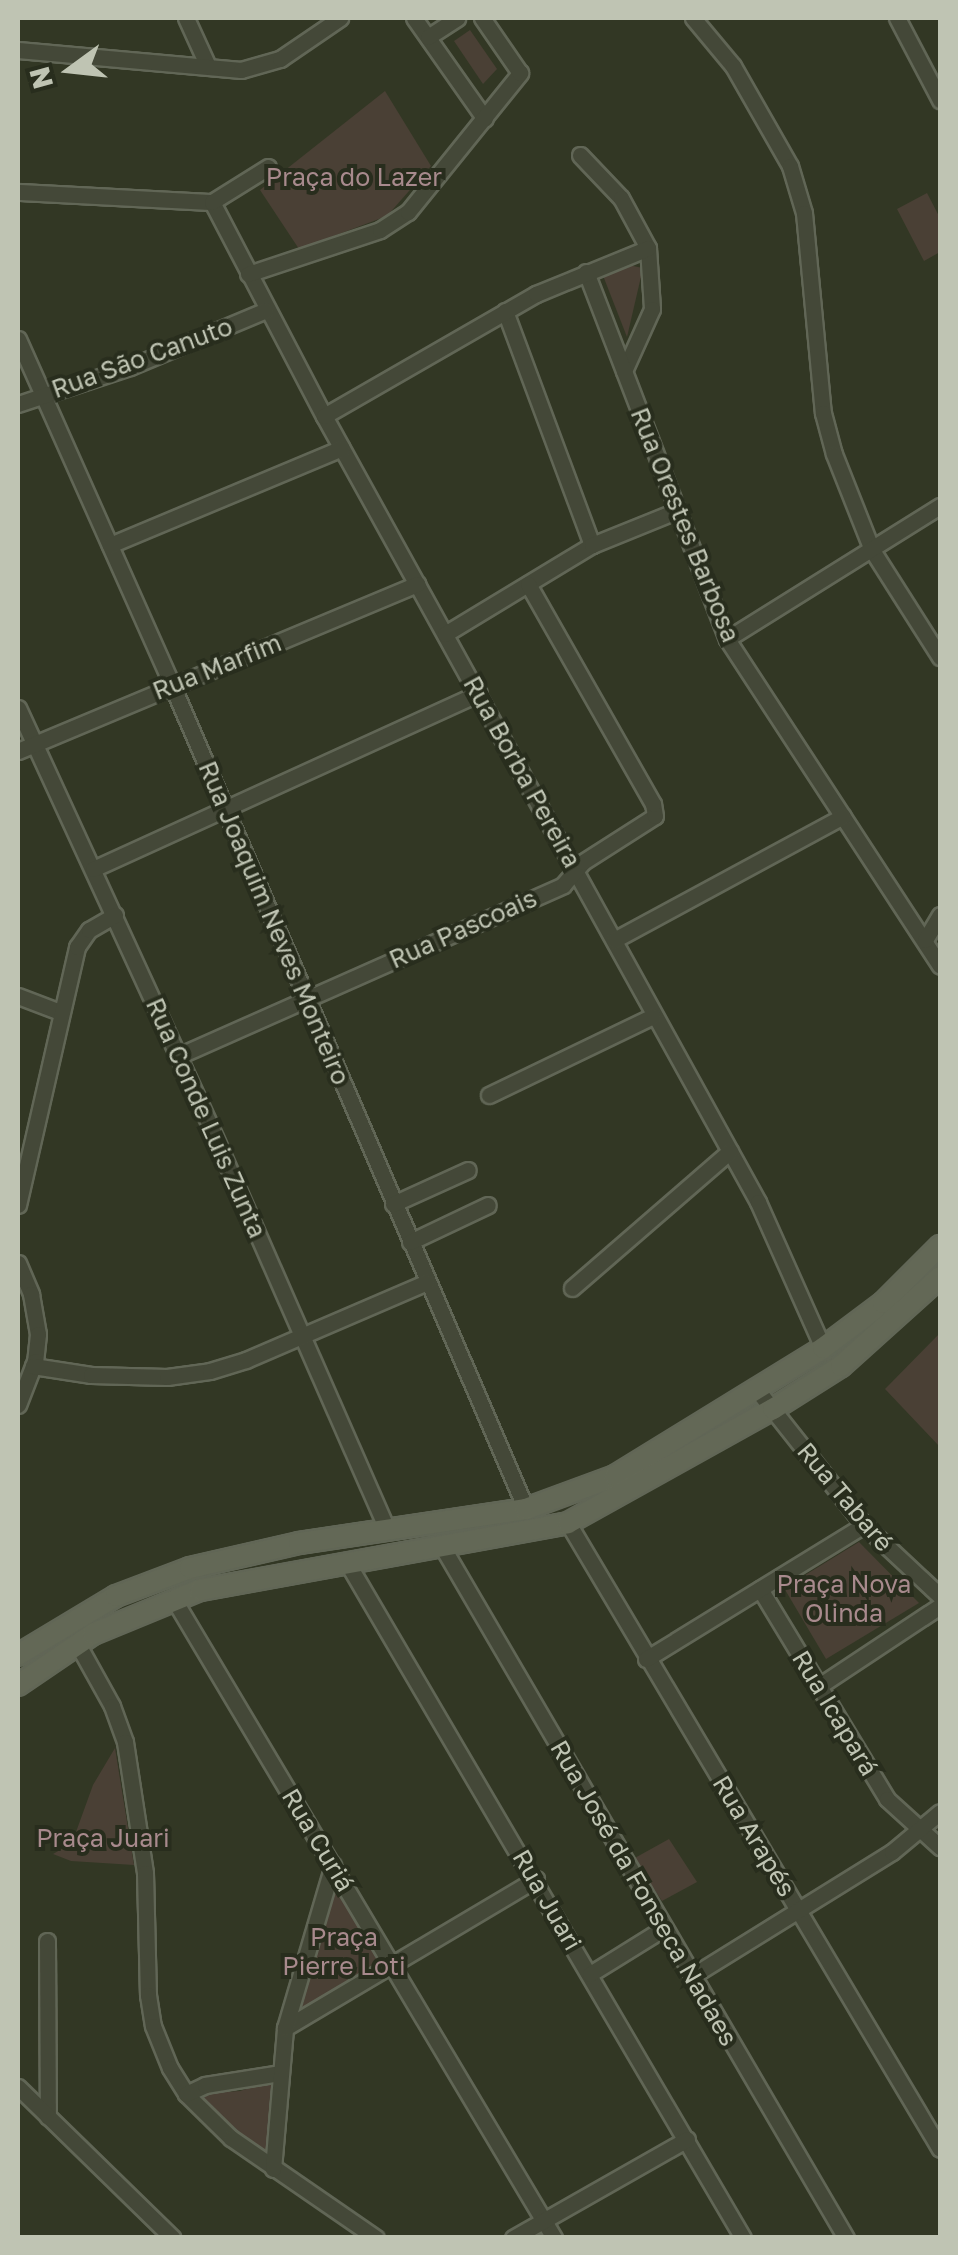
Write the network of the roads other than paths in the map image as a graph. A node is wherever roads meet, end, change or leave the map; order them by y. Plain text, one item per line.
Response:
1 (186, 18) edge
2 (340, 18) edge
3 (414, 18) edge
4 (457, 18) edge
5 (482, 18) edge
6 (693, 18) edge
7 (897, 18) edge
8 (428, 37) junction
9 (18, 50) edge
10 (207, 64) junction
11 (940, 100) edge
12 (485, 119) junction
13 (580, 155) dead end
14 (268, 167) dead end
15 (18, 192) edge
16 (212, 202) junction
17 (648, 248) junction
18 (586, 272) junction
19 (248, 274) junction
20 (266, 310) junction
21 (505, 311) junction
22 (18, 340) edge
23 (624, 371) junction
24 (41, 395) junction
25 (18, 404) edge
26 (324, 416) junction
27 (342, 448) junction
28 (940, 506) edge
29 (676, 511) junction
30 (110, 545) junction
31 (592, 545) junction
32 (872, 550) junction
33 (418, 584) junction
34 (528, 584) junction
35 (445, 634) junction
36 (727, 639) junction
37 (940, 657) edge
38 (172, 685) junction
39 (479, 693) junction
40 (18, 708) edge
41 (34, 744) junction
42 (18, 751) edge
43 (226, 810) junction
44 (843, 816) junction
45 (92, 870) junction
46 (577, 871) junction
47 (115, 915) junction
48 (940, 915) edge
49 (614, 940) junction
50 (925, 940) junction
51 (940, 966) edge
52 (18, 996) edge
53 (307, 998) junction
54 (60, 1012) junction
55 (653, 1016) junction
56 (178, 1056) junction
57 (489, 1095) dead end
58 (730, 1151) junction
59 (468, 1170) dead end
60 (18, 1204) edge
61 (393, 1204) junction
62 (488, 1205) dead end
63 (410, 1242) junction
64 (940, 1246) edge
65 (18, 1263) edge
66 (940, 1277) edge
67 (427, 1282) junction
68 (572, 1288) dead end
69 (302, 1336) junction
70 (822, 1348) junction
71 (33, 1366) junction
72 (758, 1391) junction
73 (18, 1405) edge
74 (773, 1409) junction
75 (526, 1509) junction
76 (568, 1523) junction
77 (864, 1525) junction
78 (388, 1531) junction
79 (443, 1548) junction
80 (348, 1564) junction
81 (760, 1589) junction
82 (940, 1596) edge
83 (173, 1598) junction
84 (940, 1606) edge
85 (77, 1643) junction
86 (18, 1653) edge
87 (646, 1659) junction
88 (18, 1685) edge
89 (819, 1686) junction
90 (940, 1812) edge
91 (919, 1829) junction
92 (940, 1847) edge
93 (333, 1865) junction
94 (536, 1879) junction
95 (798, 1908) junction
96 (664, 1928) junction
97 (46, 1941) dead end
98 (393, 1966) junction
99 (590, 1974) junction
100 (692, 1976) junction
101 (285, 2028) junction
102 (282, 2073) junction
103 (18, 2087) edge
104 (186, 2094) junction
105 (48, 2116) junction
106 (687, 2140) junction
107 (940, 2149) edge
108 (273, 2169) junction
109 (544, 2221) junction
110 (173, 2238) edge
111 (376, 2238) edge
112 (514, 2238) edge
113 (554, 2238) edge
114 (744, 2238) edge
115 (846, 2238) edge

1 - 10 street
2 - 10 street
3 - 8 street
4 - 8 street
5 - 12 street
6 - 32 street
7 - 11 street
8 - 12 street
9 - 10 street
12 - 19 street
13 - 17 street
14 - 16 street
15 - 16 street
16 - 19 street, Rua Borba Pereira
17 - 18 street
17 - 23 street
18 - 21 street
18 - 23 street, Rua Orestes Barbosa
19 - 20 street, Rua Borba Pereira
20 - 24 street, Rua São Canuto
20 - 26 street, Rua Borba Pereira
21 - 26 street
21 - 31 street
22 - 24 street, Rua Joaquim Neves Monteiro
23 - 29 street, Rua Orestes Barbosa
24 - 25 street, Rua São Canuto
24 - 30 street, Rua Joaquim Neves Monteiro
26 - 27 street, Rua Borba Pereira
27 - 30 street
27 - 33 street, Rua Borba Pereira
28 - 32 street
29 - 31 street
29 - 36 street, Rua Orestes Barbosa
30 - 38 street, Rua Joaquim Neves Monteiro
31 - 34 street
32 - 36 street
32 - 37 street
33 - 35 street, Rua Borba Pereira
33 - 38 street, Rua Marfim
34 - 35 street
34 - 46 street, Rua Pascoais
35 - 39 street, Rua Borba Pereira
36 - 44 street, Rua Orestes Barbosa
38 - 41 street, Rua Marfim
38 - 43 street, Rua Joaquim Neves Monteiro
39 - 43 street
39 - 46 street, Rua Borba Pereira
40 - 41 street, Rua Conde Luis Zunta
41 - 42 street, Rua Marfim
41 - 45 street, Rua Conde Luis Zunta
43 - 45 street
43 - 53 street, Rua Joaquim Neves Monteiro
44 - 49 street
44 - 50 street, Rua Orestes Barbosa
45 - 47 street, Rua Conde Luis Zunta
46 - 49 street, Rua Borba Pereira
46 - 53 street, Rua Pascoais
47 - 54 street
47 - 56 street, Rua Conde Luis Zunta
48 - 50 street
49 - 55 street, Rua Borba Pereira
50 - 51 street, Rua Orestes Barbosa
52 - 54 street
53 - 56 street, Rua Pascoais
53 - 61 street, Rua Joaquim Neves Monteiro
54 - 60 street
55 - 57 street
55 - 58 street, Rua Borba Pereira
56 - 69 street, Rua Conde Luis Zunta
58 - 68 street
58 - 70 street, Rua Borba Pereira
59 - 61 street
61 - 63 street, Rua Joaquim Neves Monteiro
62 - 63 street
63 - 67 street, Rua Joaquim Neves Monteiro
64 - 70 main road
65 - 71 street
66 - 74 main road
67 - 69 street
67 - 75 street, Rua Joaquim Neves Monteiro
69 - 71 street
69 - 78 street, Rua Conde Luis Zunta
70 - 72 main road
71 - 73 street
72 - 74 street, Rua Tabaré
72 - 75 main road
74 - 76 main road
74 - 77 street, Rua Tabaré
75 - 78 main road
76 - 79 main road
76 - 87 street, Rua Arapés
77 - 81 street
77 - 82 street, Rua Tabaré
78 - 86 main road
79 - 80 main road
79 - 96 street, Rua José da Fonseca Nadaes
80 - 83 main road
80 - 94 street, Rua Juari
81 - 87 street
81 - 89 street, Rua Icapará
83 - 85 main road
83 - 93 street, Rua Curiá
84 - 89 street
85 - 88 main road
85 - 104 street
87 - 95 street, Rua Arapés
89 - 91 street, Rua Icapará
90 - 91 street
91 - 92 street, Rua Icapará
91 - 95 street
93 - 98 street, Rua Curiá
93 - 101 street
94 - 98 street
94 - 99 street, Rua Juari
95 - 100 street
95 - 107 street, Rua Arapés
96 - 99 street
96 - 100 street, Rua José da Fonseca Nadaes
97 - 105 street
98 - 101 street
98 - 109 street, Rua Curiá
99 - 106 street, Rua Juari
100 - 115 street, Rua José da Fonseca Nadaes
101 - 102 street
102 - 104 street
102 - 108 street
103 - 105 street
104 - 108 street
105 - 110 street
106 - 109 street
106 - 114 street, Rua Juari
108 - 111 street
109 - 112 street
109 - 113 street, Rua Curiá

